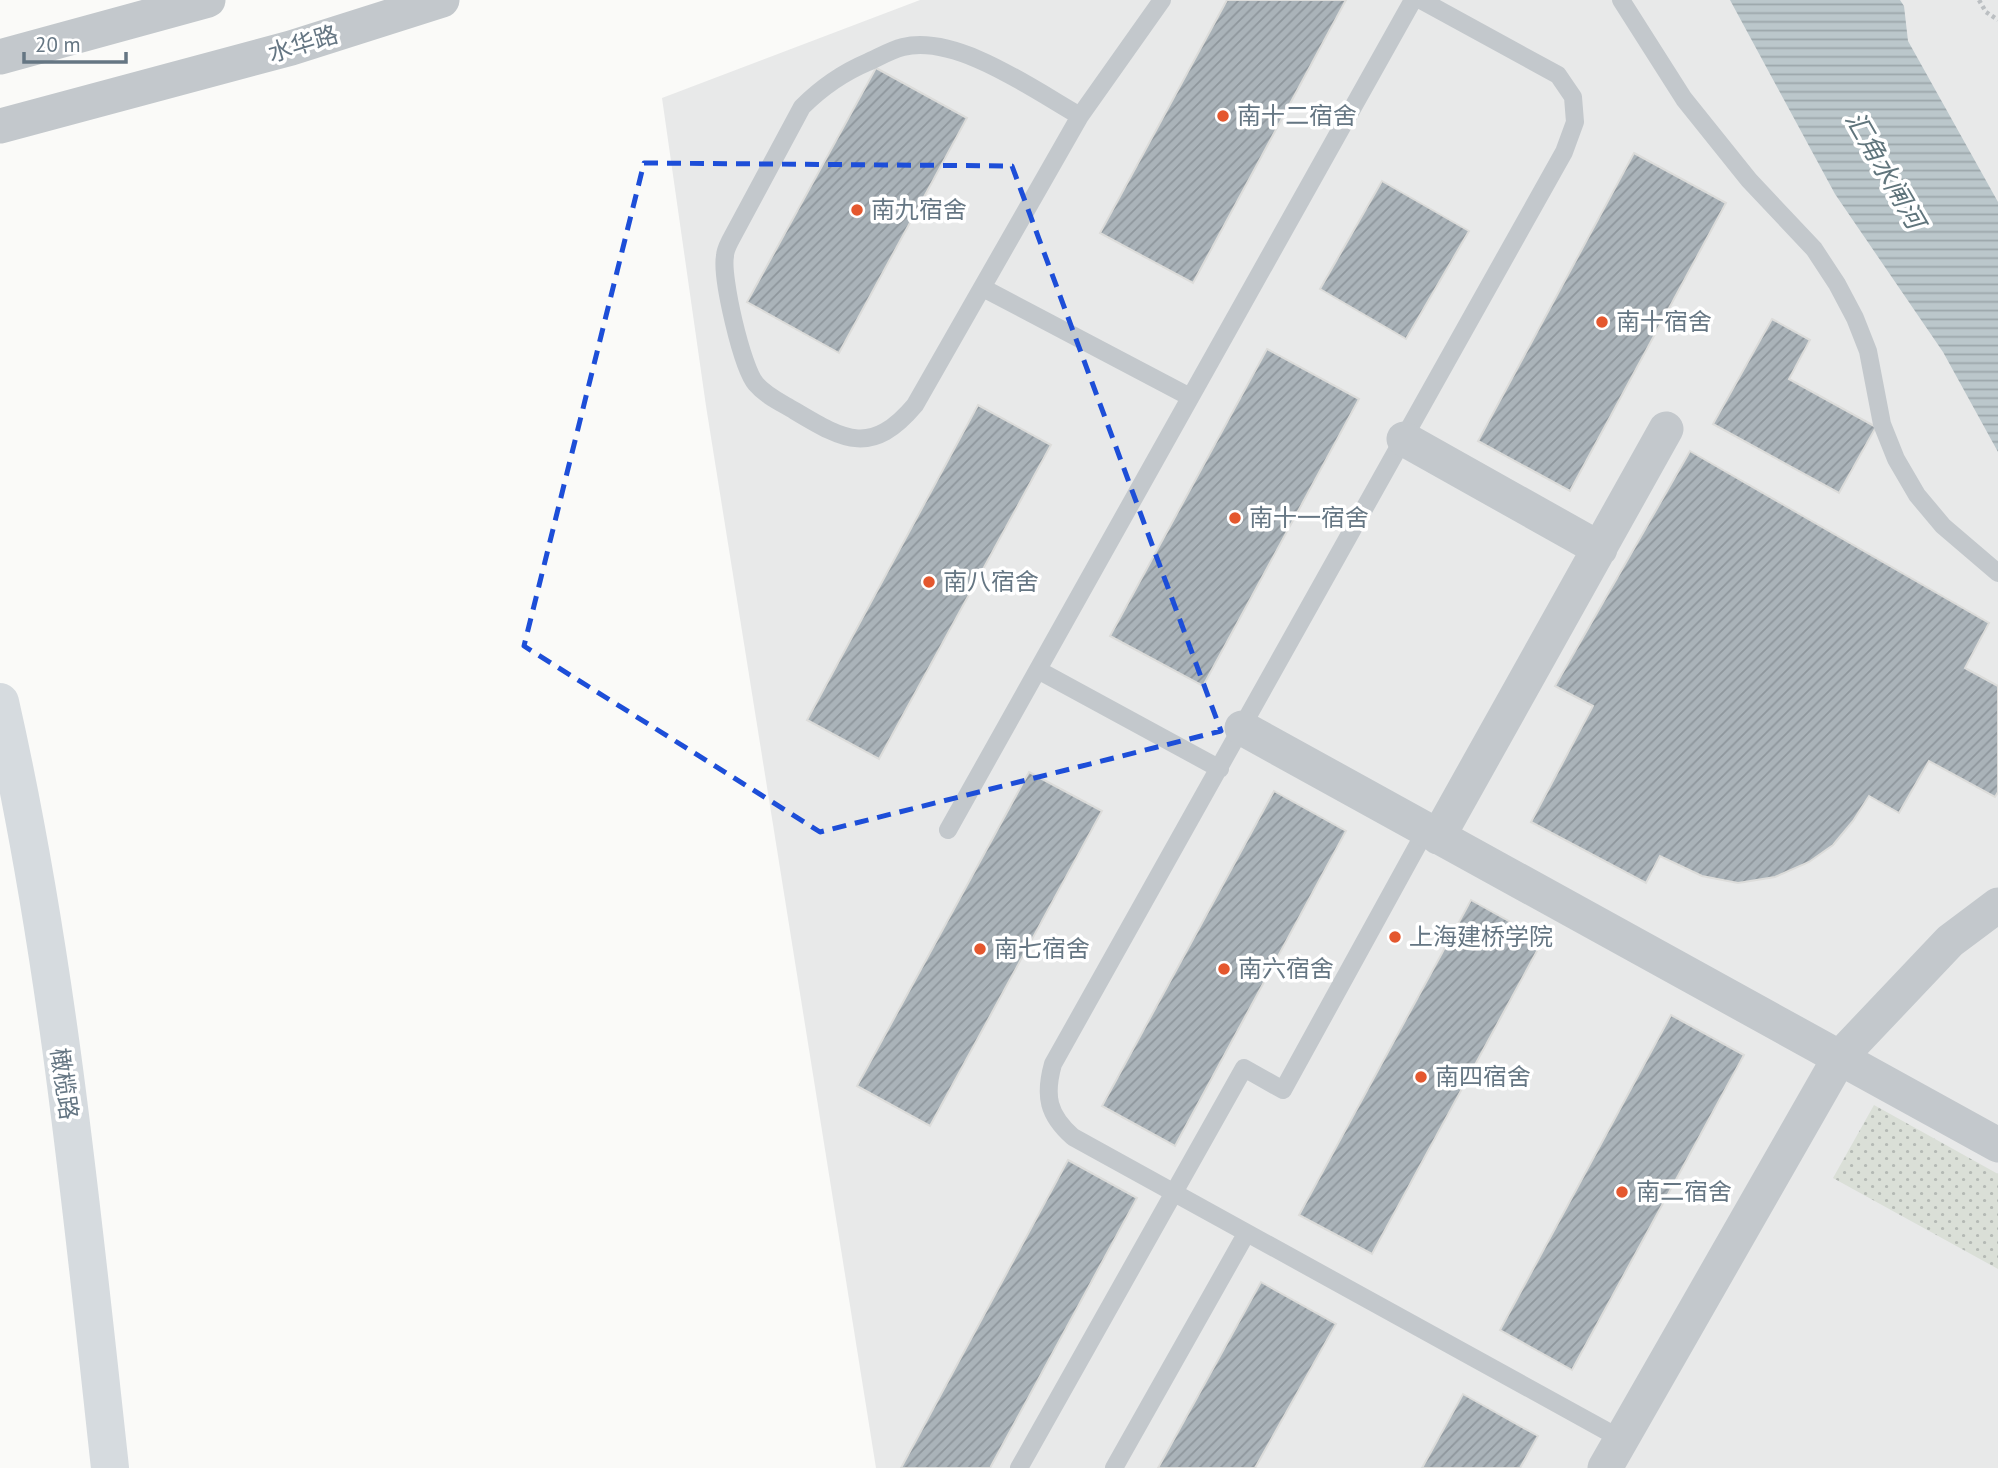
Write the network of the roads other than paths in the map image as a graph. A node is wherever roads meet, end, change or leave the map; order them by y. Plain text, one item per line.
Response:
1 (208, 0) edge
2 (442, 0) edge
3 (1162, 0) edge
4 (1413, 0) edge
5 (1421, 0) edge
6 (1621, 0) edge
7 (0, 57) edge
8 (1080, 116) junction
9 (0, 126) edge
10 (983, 288) junction
11 (1190, 397) junction
12 (1666, 429) dead end
13 (1404, 439) junction
14 (1600, 549) junction
15 (1998, 573) edge
16 (1038, 670) junction
17 (0, 702) edge
18 (1242, 728) junction
19 (1220, 769) junction
20 (948, 830) dead end
21 (1432, 834) junction
22 (1998, 905) edge
23 (1840, 1057) junction
24 (1998, 1145) edge
25 (1174, 1194) junction
26 (1246, 1234) junction
27 (1613, 1454) edge
28 (110, 1468) edge
29 (1019, 1468) edge
30 (1114, 1468) edge

1 - 7 street
2 - 9 street, 水华路
3 - 8 lane
4 - 11 lane
5 - 13 lane
6 - 15 lane
8 - 10 lane
8 - 10 lane
10 - 11 lane
11 - 16 lane
12 - 14 street
13 - 14 street
13 - 18 lane
14 - 21 street
16 - 19 lane
16 - 20 lane
17 - 28 main road, 橄榄路
18 - 19 lane
18 - 21 street
19 - 25 lane
21 - 23 street
21 - 25 lane
22 - 23 street
23 - 24 street
23 - 27 street
25 - 26 lane
25 - 29 lane
26 - 27 lane
26 - 30 lane

